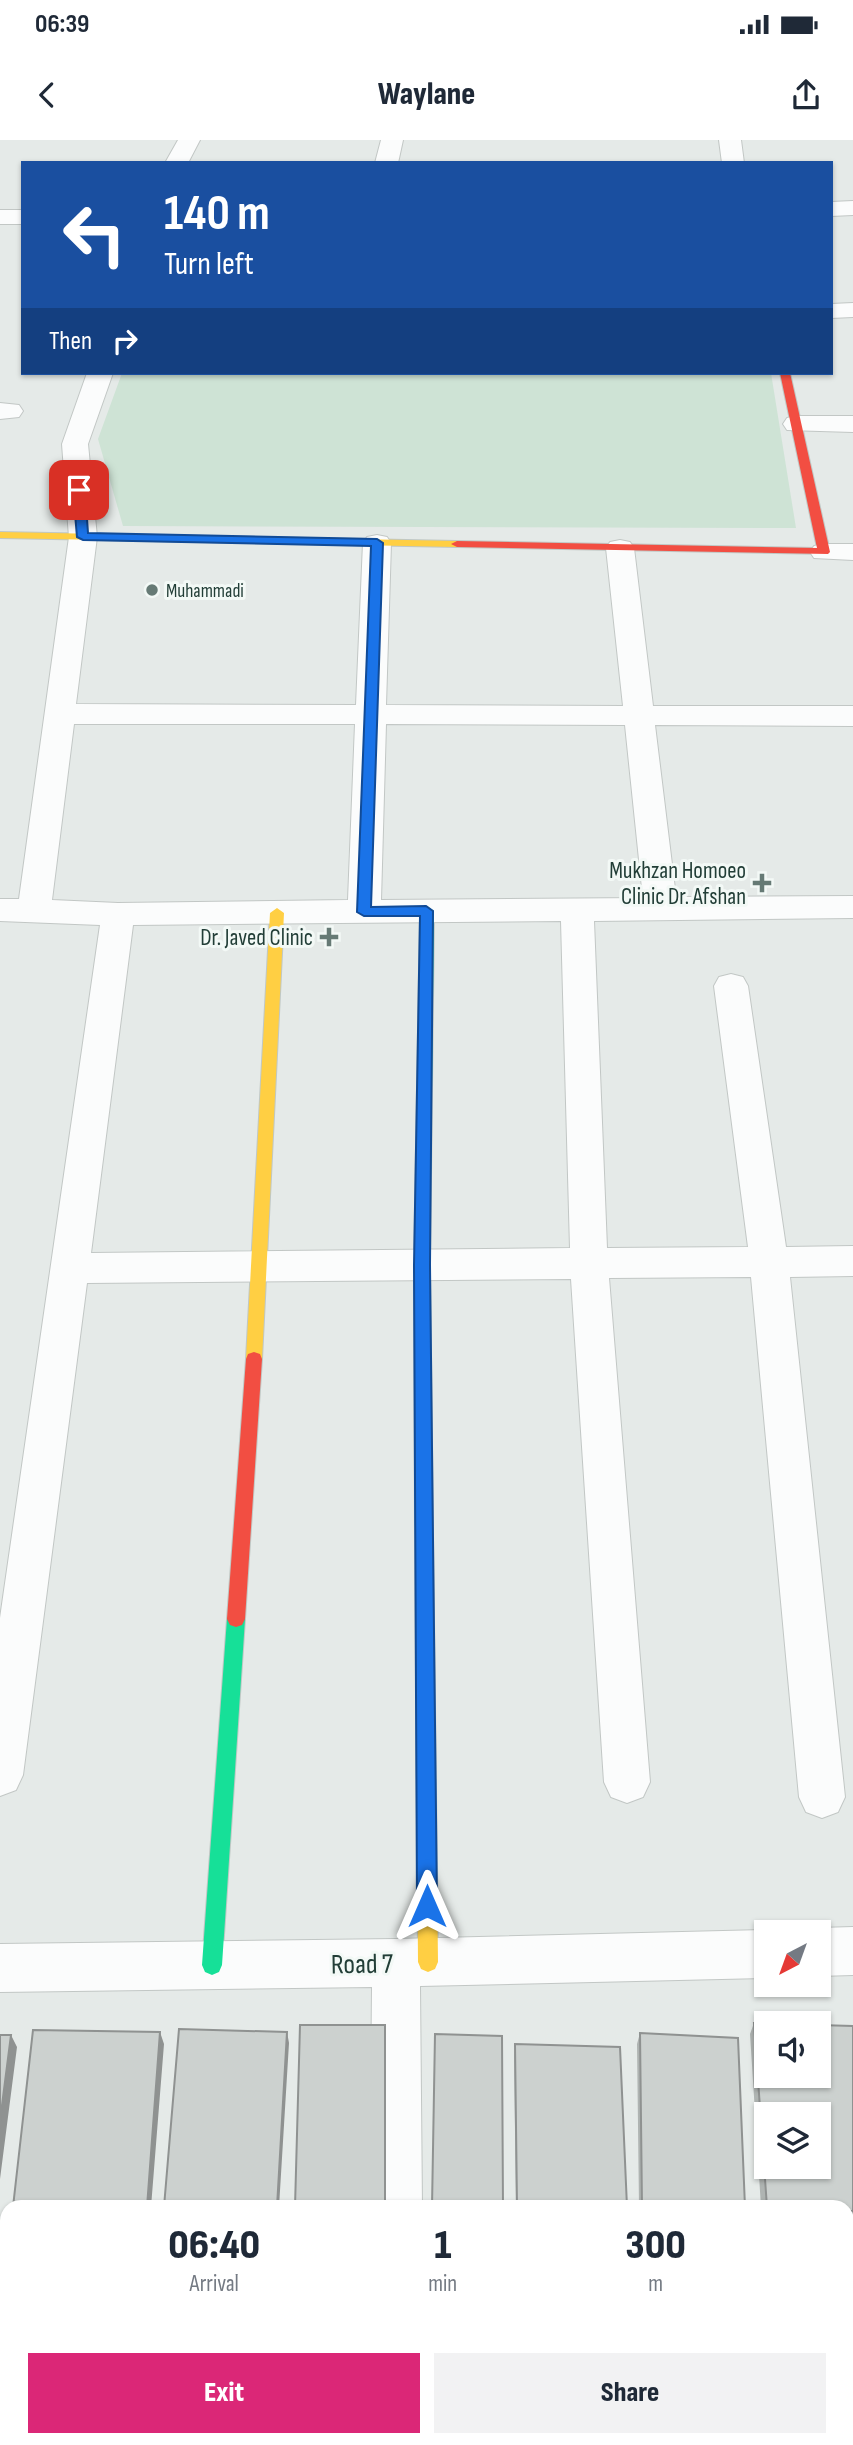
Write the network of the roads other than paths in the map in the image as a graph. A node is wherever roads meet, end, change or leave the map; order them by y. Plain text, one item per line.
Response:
1 (189, 140) edge
2 (392, 140) edge
3 (730, 140) edge
4 (177, 161) edge
5 (387, 161) edge
6 (733, 161) edge
7 (853, 208) edge
8 (833, 209) edge
9 (0, 217) edge
10 (21, 217) edge
11 (853, 310) edge
12 (833, 311) edge
13 (99, 375) edge
14 (785, 375) edge
15 (796, 424) junction
16 (853, 424) edge
17 (0, 535) edge
18 (83, 537) junction
19 (377, 543) junction
20 (620, 548) junction
21 (824, 552) junction
22 (853, 552) edge
23 (60, 714) junction
24 (639, 716) junction
25 (853, 716) edge
26 (371, 717) junction
27 (853, 907) edge
28 (577, 909) junction
29 (661, 909) junction
30 (0, 910) edge
31 (34, 911) junction
32 (426, 911) junction
33 (364, 912) junction
34 (277, 913) junction
35 (118, 914) junction
36 (731, 986) dead end
37 (769, 1261) junction
38 (853, 1261) edge
39 (589, 1263) junction
40 (422, 1265) junction
41 (260, 1266) junction
42 (70, 1268) junction
43 (0, 1775) edge
44 (627, 1782) dead end
45 (822, 1797) dead end
46 (853, 1951) edge
47 (831, 1952) edge
48 (754, 1954) edge
49 (412, 1962) junction
50 (212, 1965) junction
51 (0, 1968) edge
52 (396, 2200) edge

1 - 4 street
2 - 5 street
3 - 6 street
7 - 8 street
9 - 10 street
11 - 12 street
13 - 18 street
14 - 15 street
15 - 16 street
15 - 21 street
17 - 18 street
18 - 19 street
18 - 23 street
19 - 20 street
19 - 26 street
20 - 21 street
20 - 24 street
21 - 22 street
23 - 26 street
23 - 31 street
24 - 25 street
24 - 26 street
24 - 29 street
26 - 33 street
27 - 29 street
28 - 29 street
28 - 32 street
28 - 39 street
30 - 31 street
31 - 35 street
32 - 33 street
32 - 40 street
33 - 34 street
34 - 35 street
34 - 41 street
35 - 42 street
36 - 37 street
37 - 38 street
37 - 39 street
37 - 45 street
39 - 40 street
39 - 44 street
40 - 41 street
40 - 49 street
41 - 42 street
41 - 50 street
42 - 43 street
46 - 47 street
48 - 49 street, Road 7
49 - 50 street, Road 7
49 - 52 street
50 - 51 street, Road 7

